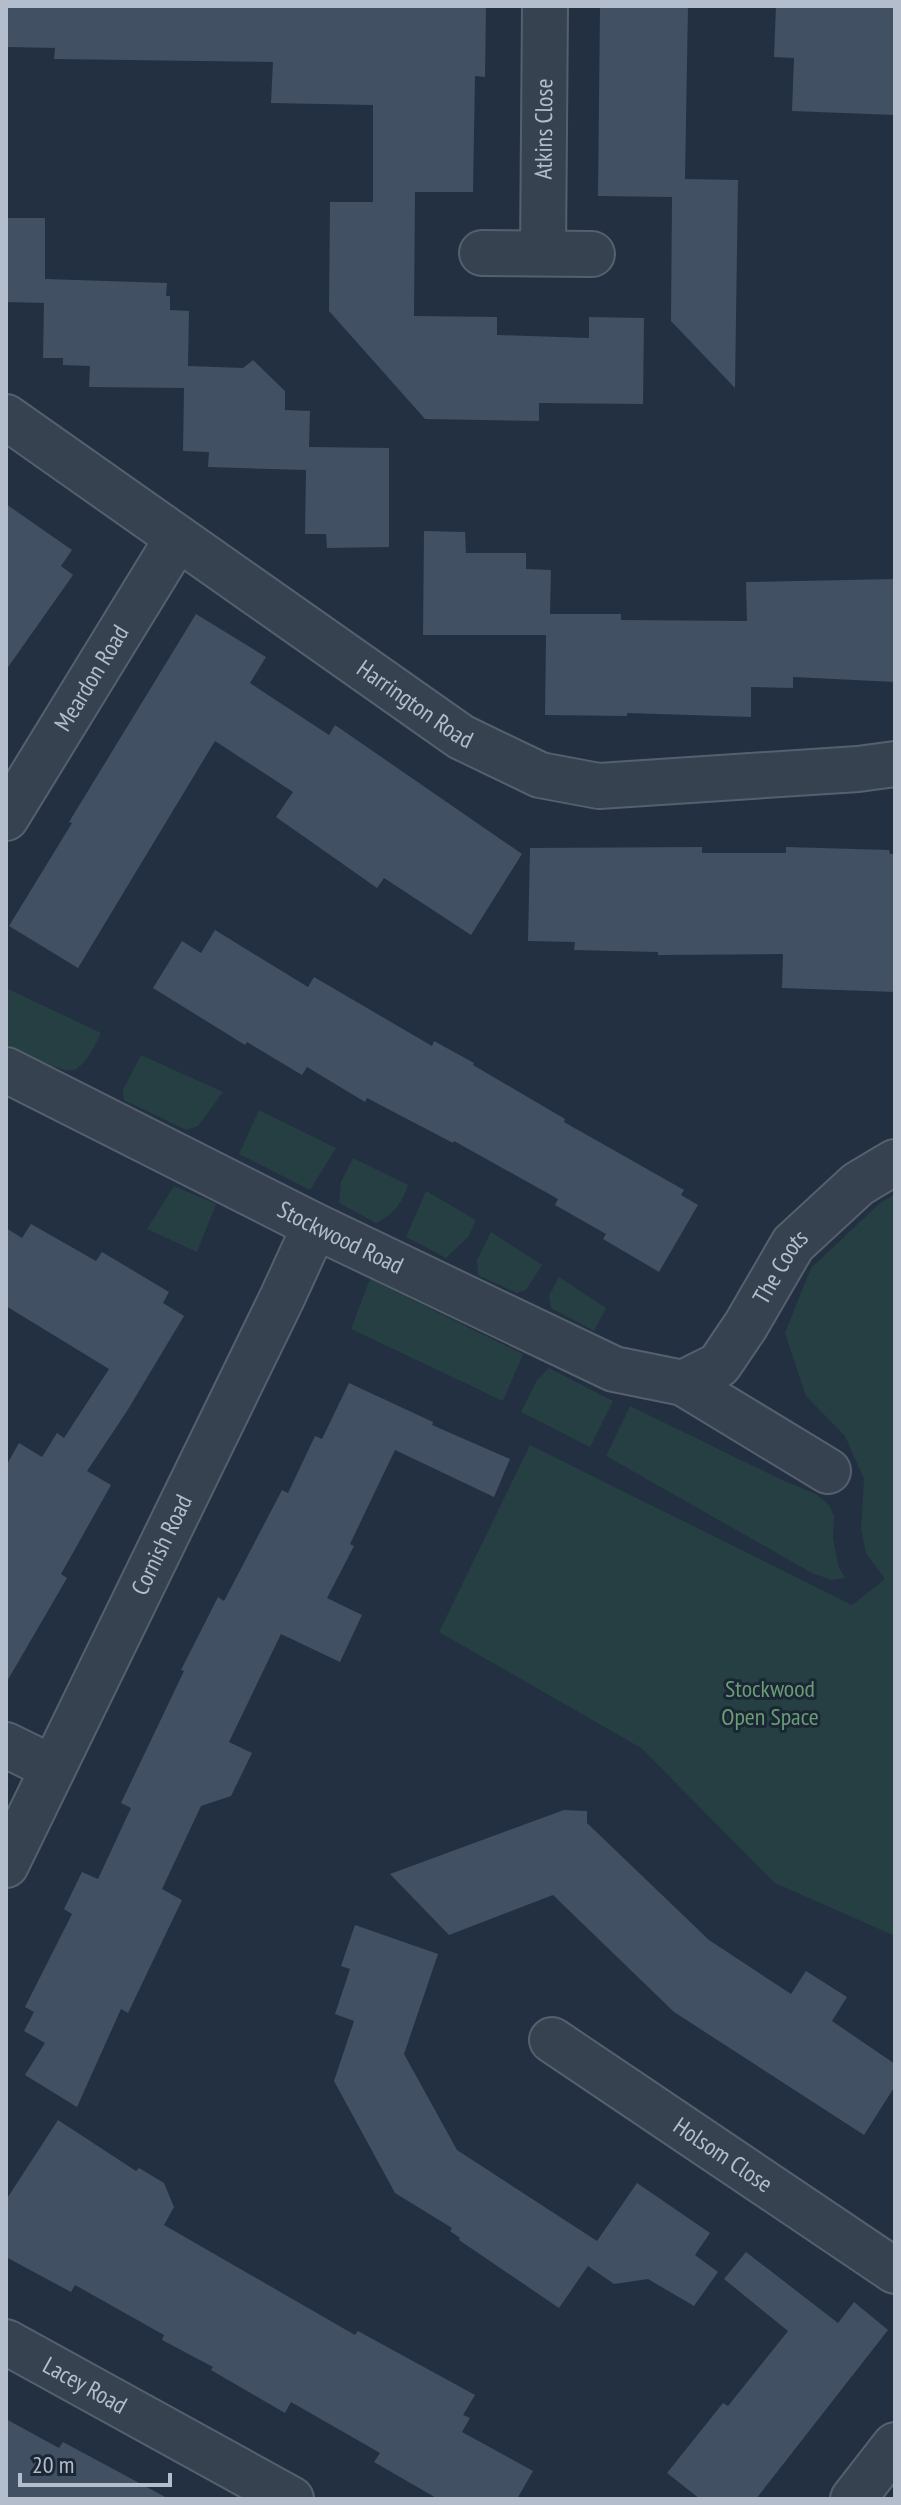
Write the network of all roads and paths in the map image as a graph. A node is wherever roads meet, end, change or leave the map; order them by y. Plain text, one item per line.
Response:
1 (545, 6) edge
2 (482, 253) dead end
3 (543, 253) junction
4 (592, 254) dead end
5 (6, 417) edge
6 (177, 539) junction
7 (895, 764) edge
8 (6, 818) edge
9 (6, 1070) edge
10 (895, 1162) edge
11 (315, 1226) junction
12 (683, 1383) junction
13 (828, 1471) dead end
14 (6, 1745) edge
15 (53, 1768) junction
16 (6, 1865) edge
17 (552, 2040) dead end
18 (895, 2271) edge
19 (6, 2342) edge
20 (895, 2445) edge
21 (271, 2494) edge
22 (853, 2499) edge

1 - 3 street, Atkins Close
2 - 3 street
3 - 4 street
5 - 6 street, Harrington Road
6 - 7 street, Harrington Road
6 - 8 street, Meardon Road
9 - 11 street, Stockwood Road
10 - 12 street, The Coots
11 - 12 street, Stockwood Road
11 - 15 street, Cornish Road
12 - 13 street, Stockwood Road
14 - 15 street
15 - 16 street, Cornish Road
17 - 18 street, Holsom Close
19 - 21 street, Lacey Road
20 - 22 street

